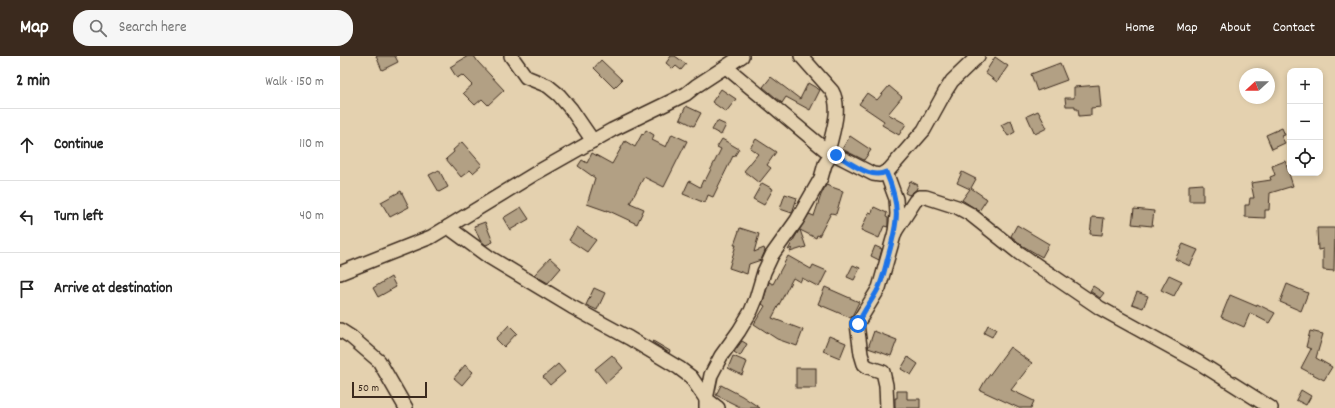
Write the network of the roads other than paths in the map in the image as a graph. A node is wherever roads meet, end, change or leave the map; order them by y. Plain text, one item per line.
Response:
1 (511, 56) edge
2 (742, 56) edge
3 (801, 56) edge
4 (978, 56) edge
5 (726, 67) junction
6 (593, 141) junction
7 (830, 153) junction
8 (886, 172) junction
9 (448, 227) junction
10 (895, 232) junction
11 (340, 273) edge
12 (340, 330) edge
13 (707, 406) edge
14 (406, 408) edge
15 (887, 408) edge
16 (1271, 408) edge

1 - 6 street
2 - 5 street
3 - 7 street
4 - 8 street
5 - 6 street
5 - 7 street
6 - 9 street
7 - 8 street
7 - 13 street
8 - 10 street
9 - 11 street
9 - 13 street
10 - 15 street
10 - 16 street
12 - 14 street

